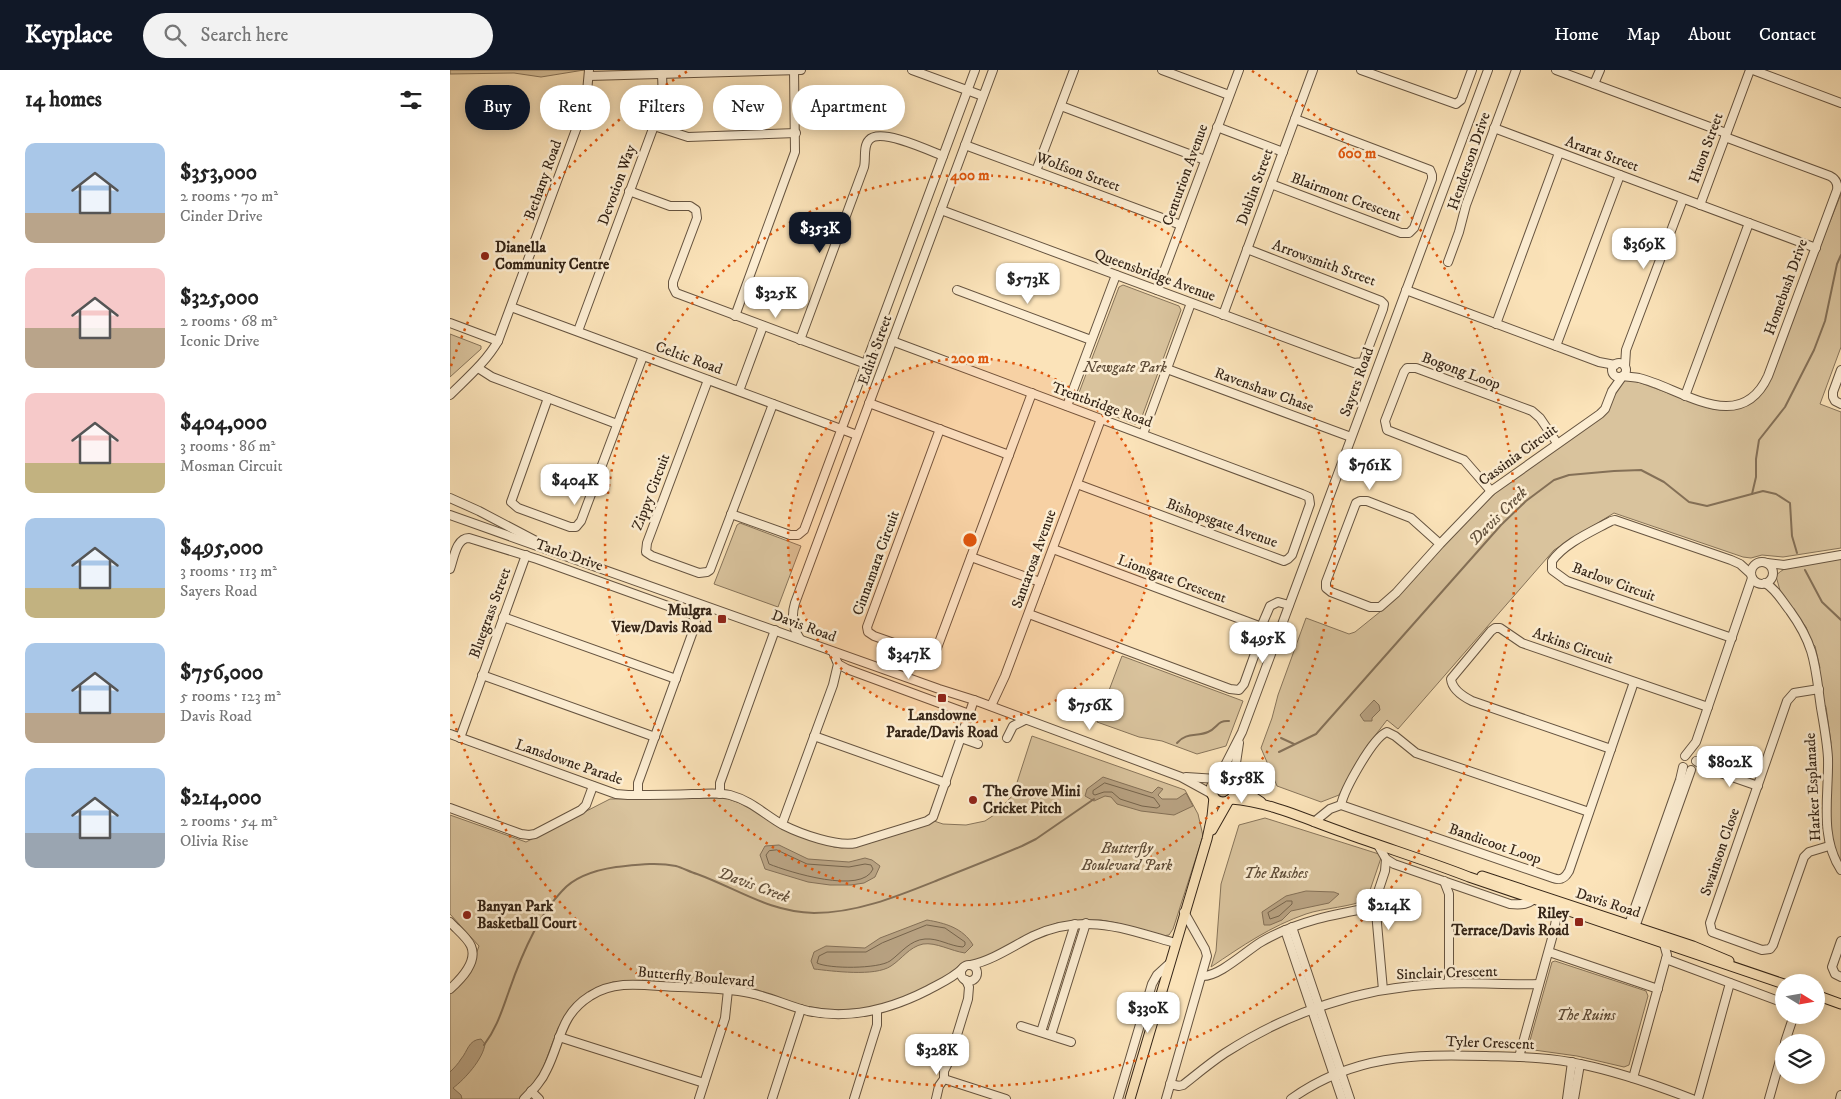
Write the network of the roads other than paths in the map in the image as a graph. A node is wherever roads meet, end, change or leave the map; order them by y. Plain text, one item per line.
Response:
1 (794, 70) edge
2 (801, 70) edge
3 (912, 70) edge
4 (975, 70) edge
5 (993, 70) edge
6 (1074, 70) edge
7 (1162, 70) edge
8 (1239, 70) edge
9 (1313, 70) edge
10 (1361, 70) edge
11 (1472, 70) edge
12 (1488, 70) edge
13 (1516, 70) edge
14 (1556, 70) edge
15 (1600, 70) edge
16 (1751, 70) edge
17 (589, 73) edge
18 (662, 74) junction
19 (1594, 84) junction
20 (662, 85) edge
21 (968, 90) junction
22 (1230, 95) junction
23 (983, 96) junction
24 (1841, 103) edge
25 (1061, 106) junction
26 (1295, 119) junction
27 (1217, 127) junction
28 (1494, 128) junction
29 (653, 130) edge
30 (665, 130) edge
31 (796, 133) junction
32 (1726, 135) junction
33 (965, 144) junction
34 (1283, 152) junction
35 (1559, 153) junction
36 (943, 156) junction
37 (1205, 160) junction
38 (1036, 171) junction
39 (1620, 175) junction
40 (1271, 184) junction
41 (630, 191) junction
42 (1683, 199) junction
43 (1700, 205) junction
44 (941, 210) junction
45 (1749, 223) junction
46 (1181, 225) junction
47 (1816, 248) junction
48 (1247, 249) junction
49 (1448, 262) dead end
50 (1116, 275) junction
51 (957, 290) dead end
52 (1157, 290) junction
53 (1406, 290) junction
54 (1192, 303) junction
55 (511, 306) junction
56 (1223, 314) junction
57 (735, 316) junction
58 (450, 323) edge
59 (1496, 324) junction
60 (763, 326) junction
61 (578, 331) junction
62 (800, 340) junction
63 (1091, 340) junction
64 (498, 341) junction
65 (892, 341) junction
66 (1556, 346) junction
67 (643, 356) junction
68 (866, 364) junction
69 (1360, 364) joint
70 (478, 368) junction
71 (1618, 368) junction
72 (1167, 369) junction
73 (1841, 370) edge
74 (1623, 377) junction
75 (1638, 378) junction
76 (708, 380) junction
77 (738, 391) junction
78 (1612, 391) junction
79 (1032, 393) junction
80 (450, 395) edge
81 (1685, 396) junction
82 (548, 398) junction
83 (870, 403) junction
84 (773, 404) junction
85 (1841, 404) edge
86 (1067, 406) junction
87 (1101, 419) junction
88 (618, 424) junction
89 (842, 429) junction
90 (940, 429) junction
91 (1142, 434) junction
92 (857, 435) junction
93 (1352, 437) junction
94 (1558, 443) junction
95 (1009, 455) junction
96 (1077, 484) junction
97 (1491, 491) junction
98 (1302, 494) joint
99 (450, 498) edge
100 (732, 514) junction
101 (450, 515) edge
102 (1440, 544) junction
103 (1053, 549) junction
104 (558, 552) junction
105 (526, 555) junction
106 (1841, 555) edge
107 (971, 556) junction
108 (1740, 564) junction
109 (1756, 564) junction
110 (1767, 564) junction
111 (1784, 565) junction
112 (450, 568) edge
113 (1772, 575) junction
114 (1752, 576) junction
115 (1040, 582) junction
116 (1763, 583) junction
117 (1776, 592) junction
118 (1747, 598) junction
119 (1289, 605) junction
120 (1028, 614) junction
121 (503, 617) junction
122 (1260, 627) junction
123 (775, 630) junction
124 (1732, 638) junction
125 (800, 639) junction
126 (833, 652) junction
127 (838, 664) junction
128 (847, 669) junction
129 (482, 676) junction
130 (676, 679) junction
131 (1634, 682) junction
132 (833, 684) junction
133 (1819, 689) junction
134 (974, 700) junction
135 (991, 706) junction
136 (1708, 707) junction
137 (969, 714) junction
138 (1025, 720) junction
139 (1242, 732) junction
140 (450, 734) edge
141 (814, 736) junction
142 (655, 737) junction
143 (460, 738) junction
144 (961, 738) junction
145 (1007, 738) dead end
146 (1696, 742) junction
147 (978, 744) dead end
148 (1611, 749) junction
149 (1692, 765) junction
150 (1182, 777) junction
151 (1218, 779) junction
152 (946, 783) junction
153 (1234, 783) junction
154 (1351, 783) junction
155 (593, 786) junction
156 (1758, 786) junction
157 (720, 794) junction
158 (638, 795) junction
159 (1213, 795) junction
160 (1230, 800) junction
161 (1263, 803) junction
162 (1341, 805) junction
163 (450, 808) edge
164 (1351, 808) junction
165 (1589, 812) junction
166 (1314, 822) junction
167 (782, 824) junction
168 (1207, 839) junction
169 (1378, 845) junction
170 (1829, 846) junction
171 (1386, 859) junction
172 (1394, 864) junction
173 (1841, 870) edge
174 (1385, 871) junction
175 (1444, 881) junction
176 (1456, 885) junction
177 (1449, 894) junction
178 (1536, 897) junction
179 (1561, 906) junction
180 (1375, 907) junction
181 (1184, 912) junction
182 (450, 922) edge
183 (1086, 923) junction
184 (1074, 924) junction
185 (1289, 928) junction
186 (1631, 929) junction
187 (1841, 941) edge
188 (1175, 943) junction
189 (1664, 944) junction
190 (1681, 950) junction
191 (1548, 952) junction
192 (1666, 960) junction
193 (986, 961) junction
194 (1170, 964) junction
195 (967, 966) junction
196 (976, 976) junction
197 (1202, 976) junction
198 (1841, 977) edge
199 (1765, 978) junction
200 (948, 980) junction
201 (965, 980) junction
202 (1775, 981) edge
203 (1449, 983) junction
204 (1730, 983) junction
205 (1539, 984) junction
206 (450, 989) edge
207 (1658, 989) junction
208 (728, 990) junction
209 (1383, 990) junction
210 (1775, 998) edge
211 (1825, 998) edge
212 (968, 999) junction
213 (1841, 1004) edge
214 (1315, 1008) junction
215 (801, 1009) junction
216 (877, 1010) junction
217 (1021, 1026) dead end
218 (1041, 1032) junction
219 (1051, 1035) junction
220 (559, 1037) junction
221 (1070, 1042) dead end
222 (1519, 1057) junction
223 (1576, 1063) junction
224 (1337, 1074) junction
225 (1633, 1078) junction
226 (1775, 1078) edge
227 (946, 1080) junction
228 (704, 1083) junction
229 (1170, 1084) junction
230 (531, 1091) junction
231 (1841, 1095) edge
232 (937, 1098) edge
233 (524, 1099) edge
234 (539, 1099) edge
235 (699, 1099) edge
236 (772, 1099) edge
237 (854, 1099) edge
238 (1006, 1099) edge
239 (1118, 1099) edge
240 (1130, 1099) edge
241 (1166, 1099) edge
242 (1291, 1099) edge
243 (1342, 1099) edge
244 (1350, 1099) edge
245 (1567, 1099) edge
246 (1574, 1099) edge
247 (1692, 1099) edge
248 (1698, 1099) edge
249 (1769, 1099) edge
250 (1840, 1099) edge

1 - 2 street
1 - 18 street
1 - 31 street
3 - 21 street
4 - 21 street, Edith Street
5 - 23 street, Edith Street
6 - 25 street
7 - 22 street
8 - 22 street, Centurion Avenue
9 - 26 street, Dublin Street
10 - 11 street
12 - 53 street, Sayers Road
13 - 28 street, Henderson Drive
14 - 19 street
15 - 19 street
16 - 24 street
16 - 32 street, Huon Street
17 - 18 street
17 - 55 street, Bethany Road
18 - 20 street, Devotion Way
19 - 32 street
21 - 23 street
21 - 36 street, Edith Street
22 - 27 street, Centurion Avenue
23 - 33 street, Edith Street
25 - 37 street
25 - 38 street
26 - 34 street, Dublin Street
26 - 40 street, Blairmont Crescent
27 - 34 street
27 - 37 street, Centurion Avenue
28 - 35 street, Ararat Street
28 - 49 street, Henderson Drive
29 - 41 street, Devotion Way
30 - 31 street
31 - 57 street
32 - 43 street, Huon Street
32 - 47 street, Homebush Drive
33 - 38 street, Wolfson Street
33 - 44 street, Edith Street
34 - 40 street, Dublin Street
35 - 39 street, Ararat Street
35 - 59 street
36 - 62 street
36 - 68 street, Edith Street
37 - 46 street, Centurion Avenue
38 - 46 street, Wolfson Street
39 - 42 street, Ararat Street
39 - 66 street
40 - 48 street, Dublin Street
41 - 57 street
41 - 61 street, Devotion Way
42 - 43 street, Ararat Street
42 - 71 street, Cassinia Circuit
43 - 45 street, Huon Street
44 - 50 street, Queensbridge Avenue
44 - 65 street, Edith Street
45 - 47 street, Huon Street
45 - 81 street
46 - 52 street, Centurion Avenue
47 - 81 street, Homebush Drive
48 - 56 street, Dublin Street
48 - 69 street, Arrowsmith Street
50 - 52 street, Queensbridge Avenue
50 - 63 street
51 - 63 street
52 - 54 street, Queensbridge Avenue
53 - 59 street, Homebush Drive
53 - 93 street, Sayers Road
54 - 56 street, Queensbridge Avenue
54 - 72 street
55 - 61 street, Celtic Road
55 - 64 street, Bethany Road
56 - 69 street, Queensbridge Avenue
57 - 60 street
58 - 64 street
59 - 66 street, Homebush Drive
60 - 62 street
60 - 77 street
61 - 67 street, Celtic Road
62 - 68 street
63 - 86 street
64 - 70 street, Bethany Road
65 - 79 street, Trentbridge Road
65 - 83 street, Edith Street
66 - 71 street, Homebush Drive
67 - 76 street, Celtic Road
67 - 88 street
68 - 89 street, Edith Street
70 - 80 street, Bethany Road
70 - 82 street
71 - 74 street, Homebush Drive
71 - 75 street, Homebush Drive
71 - 78 street, Cassinia Circuit
72 - 91 street
72 - 93 street, Ravenshaw Chase
73 - 85 street
74 - 75 street, Homebush Drive
74 - 78 street, Cassinia Circuit
75 - 81 street, Homebush Drive
76 - 77 street, Celtic Road
76 - 100 street, Zippy Circuit
77 - 84 street, Celtic Road
78 - 94 street, Cassinia Circuit
79 - 86 street, Trentbridge Road
79 - 95 street, Cinnamara Circuit
82 - 88 street
82 - 88 street
83 - 90 street
83 - 92 street, Edith Street
84 - 89 street, Celtic Road
84 - 100 street, Zippy Circuit
86 - 87 street, Trentbridge Road
87 - 91 street, Trentbridge Road
87 - 96 street, Santarosa Avenue
89 - 92 street, Celtic Road
89 - 100 street, Edith Street
90 - 95 street
90 - 107 street, Cinnamara Circuit
91 - 98 street, Trentbridge Road
92 - 125 street, Edith Street
93 - 119 street, Sayers Road
94 - 97 street, Cassinia Circuit
94 - 97 street, Bogong Loop
95 - 107 street, Cinnamara Circuit
96 - 98 street, Bishopsgate Avenue
96 - 103 street, Santarosa Avenue
97 - 102 street, Cassinia Circuit
99 - 104 street, Davis Road
101 - 104 street, Davis Road
102 - 102 street, Cassinia Circuit
103 - 115 street, Santarosa Avenue
103 - 122 street, Lionsgate Crescent
104 - 123 street, Davis Road
105 - 112 street, Tarlo Drive
105 - 121 street, Bluegrass Street
105 - 130 street, Tarlo Drive
106 - 111 street
107 - 115 street
108 - 109 street, Barlow Circuit
108 - 114 street, Barlow Circuit
108 - 124 street, Barlow Circuit
109 - 110 street
109 - 114 street
110 - 111 street
110 - 113 street
111 - 113 street
113 - 116 street
113 - 117 street, Harker Esplanade
114 - 116 street
114 - 118 street
115 - 120 street, Santarosa Avenue
116 - 117 street, Harker Esplanade
116 - 118 street
117 - 133 street, Harker Esplanade
118 - 124 street
119 - 122 street
119 - 139 street, Sayers Road
120 - 122 street
120 - 135 street, Santarosa Avenue
121 - 129 street, Bluegrass Street
121 - 130 street
123 - 125 street, Davis Road
123 - 157 street
124 - 136 street
125 - 126 street, Davis Road
126 - 127 street
126 - 134 street, Davis Road
127 - 128 street
127 - 132 street
128 - 132 street
128 - 137 street
129 - 142 street
129 - 143 street, Bluegrass Street
130 - 142 street
131 - 136 street, Arkins Circuit
131 - 148 street, Bandicoot Loop
131 - 148 street, Arkins Circuit
132 - 141 street
133 - 156 street, Swainson Close
133 - 170 street, Harker Esplanade
134 - 135 street, Davis Road
134 - 137 street, Lansdowne Parade
135 - 138 street, Davis Road
136 - 146 street
137 - 144 street, Lansdowne Parade
138 - 145 street
138 - 150 street, Davis Road
139 - 151 street, Sayers Road
139 - 153 street, Sayers Road
140 - 143 street, Lansdowne Parade
141 - 152 street
141 - 167 street
142 - 158 street
143 - 155 street, Lansdowne Parade
144 - 147 street
144 - 152 street, Lansdowne Parade
146 - 149 street
146 - 149 street
148 - 165 street, Bandicoot Loop
149 - 156 street
149 - 186 street
150 - 151 street
150 - 159 street
151 - 153 main road
151 - 159 main road
152 - 167 street, Lansdowne Parade
153 - 160 main road
153 - 161 main road, Davis Road
154 - 162 street
154 - 164 street
154 - 165 street
155 - 158 street, Lansdowne Parade
155 - 163 street
156 - 170 street, Swainson Close
157 - 158 street, Lansdowne Parade
157 - 167 street, Lansdowne Parade
159 - 160 main road
159 - 168 main road
160 - 161 main road, Davis Road
160 - 168 main road
161 - 166 main road, Davis Road
162 - 164 street, Bandicoot Loop
162 - 166 street
164 - 165 street, Bandicoot Loop
166 - 169 main road, Davis Road
168 - 181 main road
169 - 171 street
169 - 178 main road, Davis Road
170 - 173 street, Harker Esplanade
171 - 172 street
171 - 174 street
172 - 174 street
172 - 175 street
174 - 180 street
175 - 176 street
175 - 177 street
176 - 177 street
176 - 178 street
177 - 203 street
178 - 179 main road, Davis Road
179 - 186 main road, Davis Road
179 - 191 street
180 - 185 street
180 - 209 street
181 - 188 main road
181 - 197 street
182 - 206 street
183 - 184 street, Butterfly Boulevard
183 - 188 street, Butterfly Boulevard
183 - 219 street
184 - 193 street, Butterfly Boulevard
184 - 218 street
185 - 197 street
185 - 214 street
186 - 189 main road, Davis Road
186 - 199 main road, Davis Road
187 - 198 street
188 - 194 main road
189 - 190 main road, Davis Road
189 - 192 street
190 - 192 street
190 - 199 main road, Davis Road
191 - 205 street
191 - 207 street
192 - 204 street
192 - 207 street
193 - 195 street, Butterfly Boulevard
193 - 196 street, Butterfly Boulevard
194 - 239 street
194 - 240 main road
195 - 196 street
195 - 200 street, Butterfly Boulevard
195 - 201 street
196 - 201 street
196 - 212 street, Butterfly Boulevard
197 - 229 street
199 - 202 main road, Davis Road
200 - 201 street, Butterfly Boulevard
200 - 216 street, Butterfly Boulevard
201 - 212 street
203 - 205 street, Sinclair Crescent
203 - 209 street, Sinclair Crescent
204 - 210 street
204 - 248 street
205 - 222 street
207 - 225 street
208 - 215 street, Butterfly Boulevard
208 - 220 street, Butterfly Boulevard
208 - 228 street
209 - 214 street, Sinclair Crescent
211 - 213 main road
212 - 227 street, Butterfly Boulevard
214 - 224 street
214 - 229 street, Sinclair Crescent
215 - 216 street, Butterfly Boulevard
215 - 236 street
216 - 237 street
217 - 218 street
218 - 219 street
219 - 221 street
220 - 228 street
220 - 230 street, Butterfly Boulevard
222 - 223 street, Tyler Crescent
222 - 224 street, Tyler Crescent
223 - 225 street, Tyler Crescent
223 - 245 street
223 - 246 street
224 - 242 street, Tyler Crescent
224 - 243 street
224 - 244 street
225 - 247 street, Tyler Crescent
226 - 249 street
227 - 232 street, Butterfly Boulevard
227 - 238 street
228 - 235 street
229 - 241 street
230 - 233 street, Butterfly Boulevard
230 - 234 street
231 - 250 street

